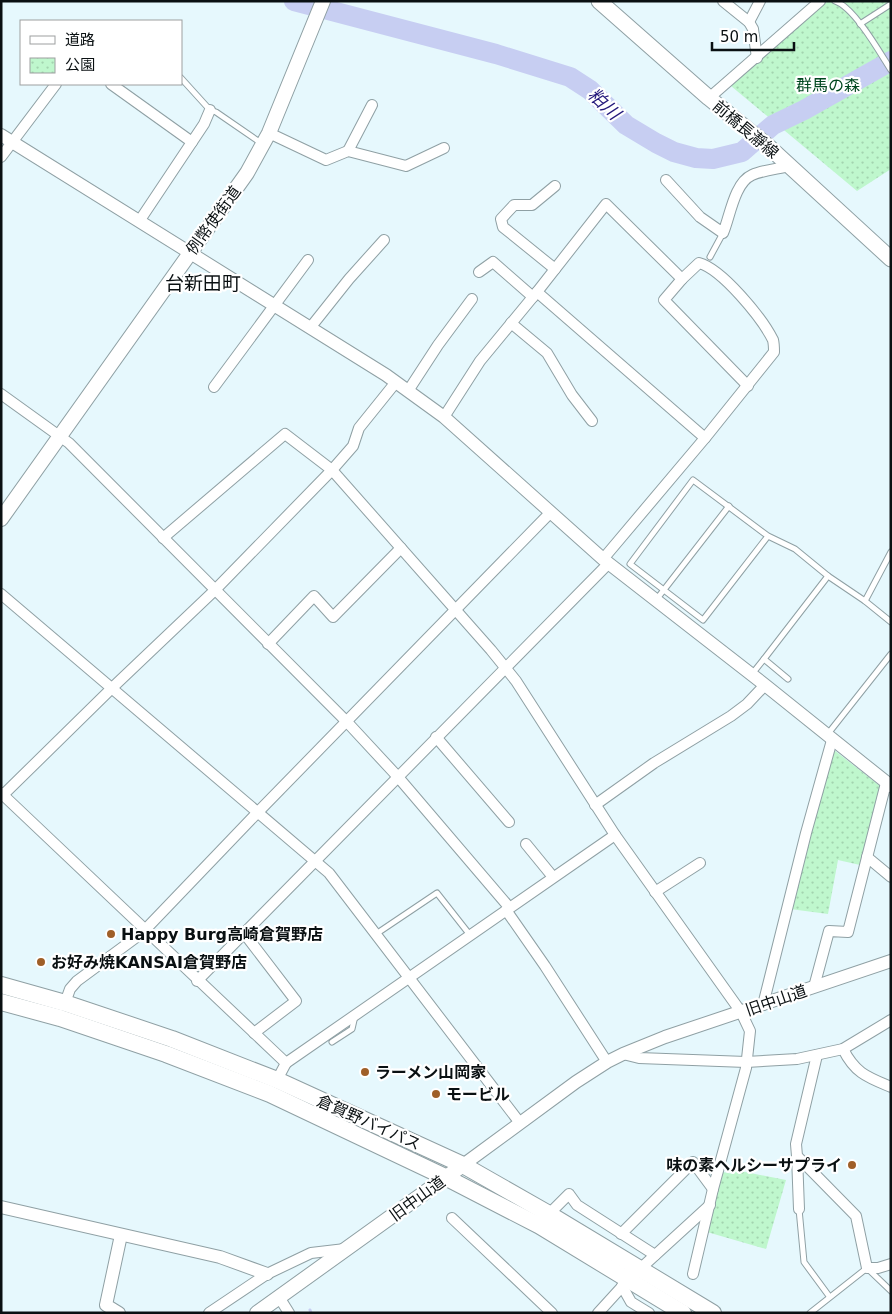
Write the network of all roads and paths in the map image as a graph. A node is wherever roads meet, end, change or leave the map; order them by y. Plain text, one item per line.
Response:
1 (323, 1) edge
2 (600, 1) edge
3 (723, 1) edge
4 (760, 1) edge
5 (820, 1) edge
6 (835, 1) edge
7 (891, 4) edge
8 (749, 22) junction
9 (860, 24) junction
10 (757, 58) junction
11 (891, 70) edge
12 (182, 79) edge
13 (55, 85) edge
14 (112, 85) edge
15 (709, 98) junction
16 (372, 105) dead end
17 (210, 110) junction
18 (1, 135) edge
19 (266, 139) junction
20 (12, 142) junction
21 (192, 142) junction
22 (444, 148) dead end
23 (348, 152) junction
24 (1, 157) edge
25 (790, 166) junction
26 (666, 180) dead end
27 (555, 186) dead end
28 (140, 220) junction
29 (722, 233) junction
30 (384, 240) dead end
31 (190, 252) junction
32 (710, 257) dead end
33 (891, 259) edge
34 (308, 260) dead end
35 (555, 269) junction
36 (479, 272) dead end
37 (682, 279) junction
38 (535, 295) junction
39 (472, 299) dead end
40 (275, 305) junction
41 (511, 323) junction
42 (310, 328) junction
43 (396, 382) junction
44 (748, 386) junction
45 (214, 387) dead end
46 (408, 391) junction
47 (1, 394) edge
48 (444, 417) junction
49 (592, 421) dead end
50 (60, 436) junction
51 (705, 438) junction
52 (332, 470) junction
53 (729, 506) junction
54 (550, 513) junction
55 (1, 519) edge
56 (768, 536) junction
57 (163, 538) junction
58 (401, 548) junction
59 (891, 552) edge
60 (606, 561) junction
61 (828, 576) junction
62 (214, 591) junction
63 (1, 594) edge
64 (659, 595) junction
65 (865, 601) junction
66 (456, 610) junction
67 (891, 622) edge
68 (268, 644) junction
69 (891, 654) edge
70 (764, 659) junction
71 (506, 667) junction
72 (751, 674) junction
73 (788, 679) dead end
74 (765, 684) junction
75 (112, 688) junction
76 (347, 722) junction
77 (436, 737) junction
78 (829, 738) junction
79 (398, 777) junction
80 (888, 785) edge
81 (2, 794) edge
82 (595, 805) junction
83 (258, 812) junction
84 (509, 822) dead end
85 (614, 835) junction
86 (526, 844) dead end
87 (867, 857) junction
88 (315, 860) junction
89 (700, 863) dead end
90 (554, 877) junction
91 (891, 877) edge
92 (655, 892) junction
93 (508, 909) junction
94 (145, 929) junction
95 (244, 933) junction
96 (376, 934) junction
97 (470, 936) junction
98 (891, 962) edge
99 (410, 978) junction
100 (197, 981) junction
101 (1, 985) edge
102 (814, 987) junction
103 (1, 1002) edge
104 (65, 1003) junction
105 (763, 1005) junction
106 (741, 1012) junction
107 (355, 1016) junction
108 (891, 1020) edge
109 (254, 1033) junction
110 (332, 1042) dead end
111 (843, 1049) junction
112 (622, 1054) junction
113 (818, 1055) junction
114 (607, 1062) junction
115 (746, 1062) junction
116 (286, 1063) junction
117 (277, 1080) junction
118 (891, 1087) edge
119 (520, 1123) junction
120 (797, 1156) junction
121 (463, 1165) junction
122 (445, 1177) junction
123 (713, 1189) junction
124 (710, 1206) junction
125 (1, 1207) edge
126 (799, 1209) joint
127 (549, 1214) junction
128 (452, 1218) dead end
129 (621, 1234) junction
130 (121, 1235) junction
131 (346, 1248) junction
132 (655, 1255) junction
133 (891, 1264) edge
134 (867, 1268) junction
135 (267, 1274) junction
136 (693, 1274) dead end
137 (630, 1278) junction
138 (891, 1291) edge
139 (830, 1296) junction
140 (279, 1297) junction
141 (119, 1313) edge
142 (209, 1313) edge
143 (257, 1313) edge
144 (289, 1313) edge
145 (552, 1313) edge
146 (598, 1313) edge
147 (649, 1313) edge
148 (683, 1313) edge
149 (713, 1313) edge
150 (810, 1313) edge

1 - 19 main road, 例幣使街道
2 - 15 main road, 前橋長瀞線
3 - 8 street
4 - 8 street
5 - 10 street
6 - 9 lane
7 - 9 lane
8 - 10 street
9 - 11 lane
10 - 15 street
12 - 17 lane
13 - 20 street
14 - 21 street
15 - 25 main road, 前橋長瀞線
16 - 23 street
17 - 19 lane
17 - 21 street
18 - 20 street
19 - 23 street
19 - 31 main road, 例幣使街道
20 - 24 street
20 - 28 street
21 - 28 street
22 - 23 street
25 - 29 street
25 - 33 main road, 前橋長瀞線
26 - 29 street
27 - 35 street
28 - 31 street
29 - 32 lane
30 - 42 street
31 - 40 street
31 - 50 main road, 例幣使街道
34 - 40 street
35 - 37 street
35 - 38 street
36 - 38 street
37 - 44 street
37 - 44 street
38 - 41 street
38 - 51 street
39 - 46 street
40 - 42 street
40 - 45 street
41 - 48 street
41 - 49 street
42 - 43 street
43 - 46 street
43 - 52 street
44 - 51 street
46 - 48 street
47 - 50 street
48 - 54 street
50 - 55 main road, 例幣使街道
50 - 57 street
51 - 60 street
52 - 57 street
52 - 58 street
52 - 62 street
53 - 56 lane
53 - 64 lane
53 - 64 lane
54 - 60 street
54 - 66 street
56 - 61 lane
56 - 64 lane
57 - 62 street
58 - 66 street
58 - 68 street
59 - 65 lane
60 - 64 street
60 - 71 street
61 - 65 lane
61 - 70 lane
62 - 68 street
62 - 75 street
63 - 75 street
64 - 72 street
65 - 67 lane
66 - 71 street
66 - 76 street
68 - 76 street
69 - 78 lane
70 - 72 lane
70 - 73 lane
71 - 77 street
71 - 82 street
72 - 74 street
74 - 78 street
74 - 82 street
75 - 81 street
75 - 83 street
76 - 79 street
76 - 83 street
77 - 79 street
77 - 84 street
78 - 80 street
78 - 105 street
79 - 88 street
79 - 93 street
80 - 87 street
81 - 94 street
82 - 85 street
83 - 88 street
83 - 94 street
85 - 90 street
85 - 92 street
86 - 90 street
87 - 91 street
87 - 102 street
88 - 95 street
88 - 96 street
89 - 92 street
90 - 93 street
92 - 106 street
93 - 97 street
93 - 114 street
94 - 100 street
94 - 104 street
95 - 100 street
95 - 109 street
96 - 97 lane
96 - 99 street
97 - 99 street
98 - 102 street, 旧中山道
99 - 107 street
99 - 119 street
100 - 109 street
101 - 104 highway, 倉賀野バイパス
102 - 105 street, 旧中山道
103 - 122 highway, 倉賀野バイパス
104 - 117 highway, 倉賀野バイパス
105 - 106 street, 旧中山道
106 - 112 street, 旧中山道
106 - 115 street
107 - 110 lane
107 - 116 street
108 - 111 street
109 - 116 street
111 - 113 street
111 - 118 street
112 - 114 street, 旧中山道
112 - 115 street
113 - 115 street
113 - 120 street
114 - 119 street, 旧中山道
115 - 123 street
116 - 117 street
117 - 121 highway, 倉賀野バイパス
119 - 121 street, 旧中山道
120 - 126 street
120 - 134 street
121 - 122 main road, 旧中山道
121 - 127 highway, 倉賀野バイパス
122 - 131 main road, 旧中山道
122 - 137 highway, 倉賀野バイパス
123 - 124 street
123 - 129 street
124 - 132 street
124 - 136 street
125 - 130 street
126 - 139 lane
127 - 129 street
127 - 137 highway, 倉賀野バイパス
128 - 145 street
129 - 132 street
130 - 135 street
130 - 141 street
131 - 135 street
131 - 140 main road, 旧中山道
132 - 137 street
133 - 134 street
134 - 138 lane
134 - 139 lane
135 - 142 street
137 - 146 street
137 - 147 street
137 - 148 highway, 倉賀野バイパス
137 - 149 highway, 倉賀野バイパス
139 - 150 lane
140 - 143 main road, 旧中山道
140 - 144 street

